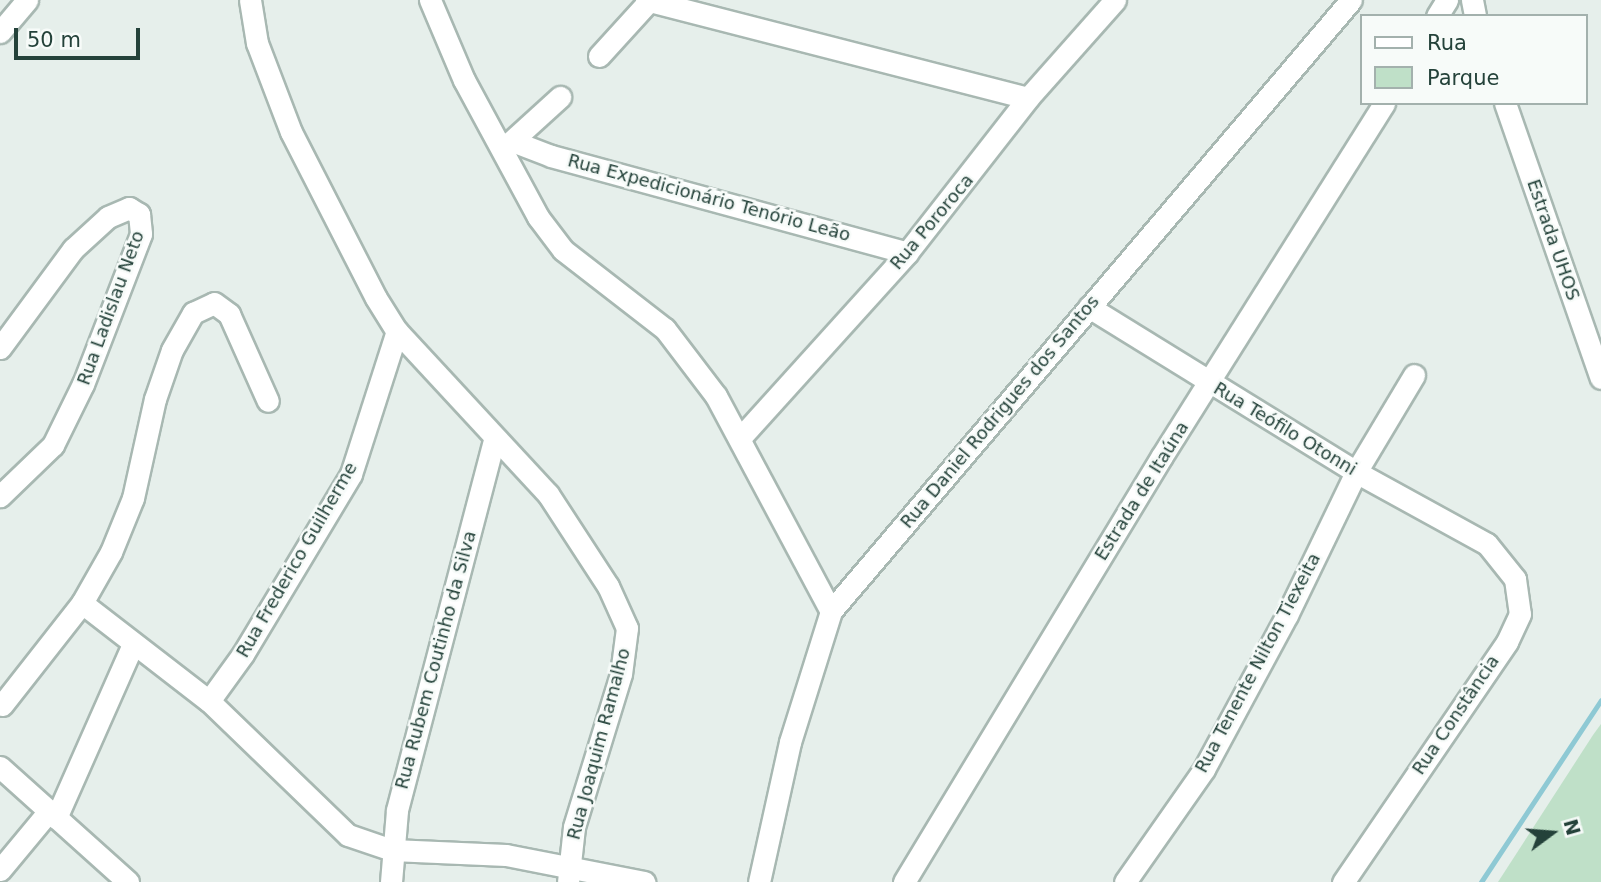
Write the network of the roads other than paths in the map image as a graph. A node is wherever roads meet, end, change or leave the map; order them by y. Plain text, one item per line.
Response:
1 (250, 0) edge
2 (430, 0) edge
3 (647, 0) edge
4 (1115, 0) edge
5 (1351, 0) edge
6 (18, 3) edge
7 (723, 9) edge
8 (0, 32) edge
9 (599, 56) dead end
10 (560, 97) dead end
11 (1028, 98) junction
12 (1383, 105) edge
13 (1507, 105) edge
14 (508, 144) junction
15 (907, 253) junction
16 (1089, 307) junction
17 (397, 331) junction
18 (0, 348) edge
19 (1415, 375) dead end
20 (1601, 378) edge
21 (1209, 384) junction
22 (268, 401) dead end
23 (741, 437) junction
24 (494, 441) junction
25 (1356, 472) junction
26 (0, 496) edge
27 (1487, 544) joint
28 (82, 603) junction
29 (831, 611) junction
30 (133, 644) junction
31 (209, 701) junction
32 (2, 705) dead end
33 (0, 767) edge
34 (52, 815) junction
35 (392, 850) junction
36 (0, 870) edge
37 (568, 875) edge
38 (128, 882) edge
39 (391, 882) edge
40 (644, 882) edge
41 (759, 882) edge
42 (904, 882) edge
43 (1125, 882) edge
44 (1343, 882) edge

1 - 17 street, Rua Joaquim Ramalho
2 - 14 street
3 - 7 street
3 - 9 street
4 - 11 street, Rua Pororoca
5 - 16 street, Rua Daniel Rodrigues dos Santos
6 - 8 street
7 - 11 street
10 - 14 street
11 - 15 street, Rua Pororoca
12 - 21 street, Estrada de Itaúna
13 - 20 street, Estrada UHOS
14 - 15 street, Rua Expedicionário Tenório Leão
14 - 23 street
15 - 23 street, Rua Pororoca
16 - 21 street, Rua Teófilo Otonni
16 - 29 street, Rua Daniel Rodrigues dos Santos
17 - 24 street, Rua Joaquim Ramalho
17 - 31 street, Rua Frederico Guilherme
18 - 26 street, Rua Ladislau Neto
19 - 25 street, Rua Tenente Nilton Tiexeita
21 - 25 street, Rua Teófilo Otonni
21 - 42 street, Estrada de Itaúna
22 - 28 street
23 - 29 street
24 - 35 street, Rua Rubem Coutinho da Silva
24 - 37 street, Rua Joaquim Ramalho
25 - 27 street, Rua Teófilo Otonni
25 - 43 street, Rua Tenente Nilton Tiexeita
27 - 44 street, Rua Constância
28 - 30 street
28 - 32 street
29 - 41 street, Rua Daniel Rodrigues dos Santos
30 - 31 street
30 - 34 street
31 - 35 street
33 - 34 street
34 - 36 street
34 - 38 street
35 - 37 street
35 - 39 street, Rua Rubem Coutinho da Silva
37 - 40 street

